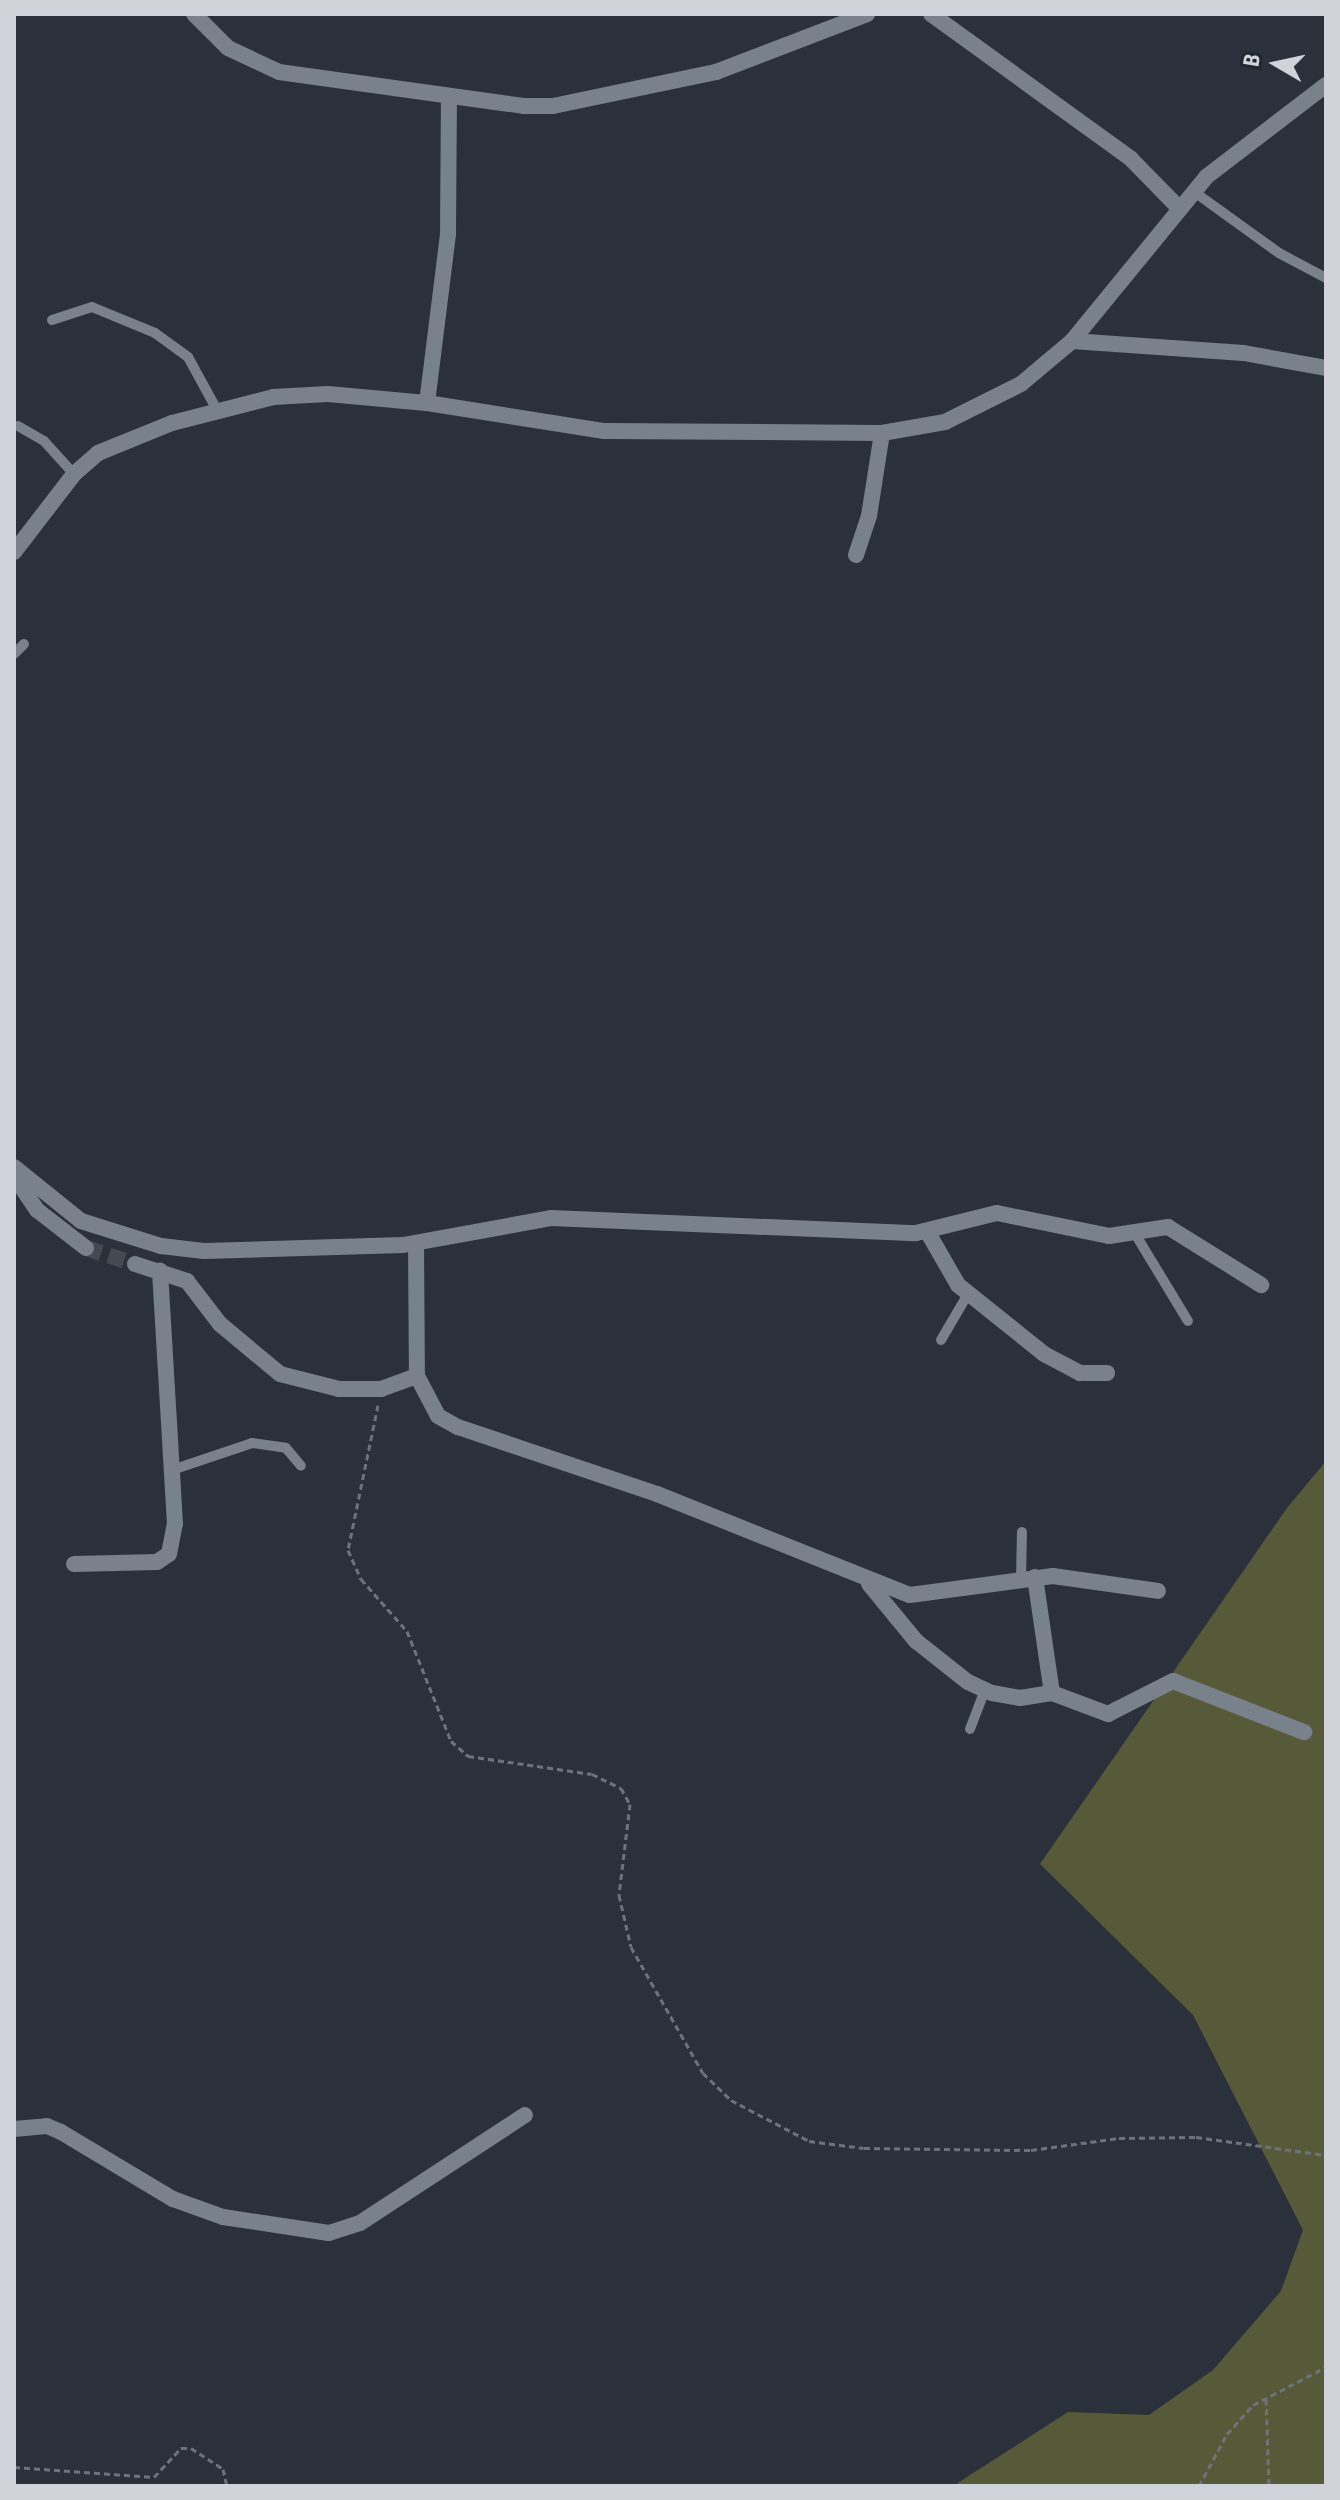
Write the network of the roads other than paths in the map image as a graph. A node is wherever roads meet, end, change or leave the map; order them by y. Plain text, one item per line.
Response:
1 (194, 14) edge
2 (867, 14) edge
3 (931, 14) edge
4 (1326, 85) edge
5 (449, 99) junction
6 (1193, 191) junction
7 (1178, 207) junction
8 (1326, 278) edge
9 (52, 320) dead end
10 (1072, 341) junction
11 (1326, 368) edge
12 (427, 403) junction
13 (217, 410) junction
14 (18, 426) dead end
15 (882, 433) junction
16 (74, 474) junction
17 (14, 552) edge
18 (856, 555) dead end
19 (24, 644) dead end
20 (14, 654) edge
21 (14, 1167) edge
22 (14, 1176) edge
23 (927, 1231) junction
24 (1134, 1232) junction
25 (416, 1243) junction
26 (86, 1248) tunnel mouth
27 (135, 1264) tunnel mouth
28 (160, 1270) junction
29 (1261, 1285) dead end
30 (968, 1294) junction
31 (1188, 1321) dead end
32 (941, 1340) dead end
33 (1107, 1373) dead end
34 (417, 1376) junction
35 (301, 1466) dead end
36 (172, 1470) junction
37 (1022, 1532) dead end
38 (74, 1564) dead end
39 (1028, 1578) junction
40 (867, 1582) junction
41 (1158, 1591) dead end
42 (985, 1690) junction
43 (1052, 1693) junction
44 (970, 1729) dead end
45 (1304, 1732) dead end
46 (525, 2115) dead end
47 (14, 2129) edge

1 - 5 street
2 - 5 street
3 - 7 street
4 - 6 street
5 - 12 street
6 - 7 street
6 - 8 lane
7 - 10 street
9 - 13 lane
10 - 11 street
10 - 15 street
12 - 13 street
12 - 15 street
13 - 16 street
14 - 16 lane
15 - 18 street
16 - 17 street
19 - 20 lane
21 - 25 street
22 - 26 street
23 - 24 street
23 - 25 street
23 - 30 street
24 - 29 street
24 - 31 lane
25 - 34 street
27 - 28 street
28 - 34 street
28 - 36 street
30 - 32 lane
30 - 33 street
34 - 40 street
35 - 36 lane
36 - 38 street
37 - 39 lane
39 - 40 street
39 - 41 street
39 - 43 street
40 - 42 street
42 - 43 street
42 - 44 lane
43 - 45 street
46 - 47 street

